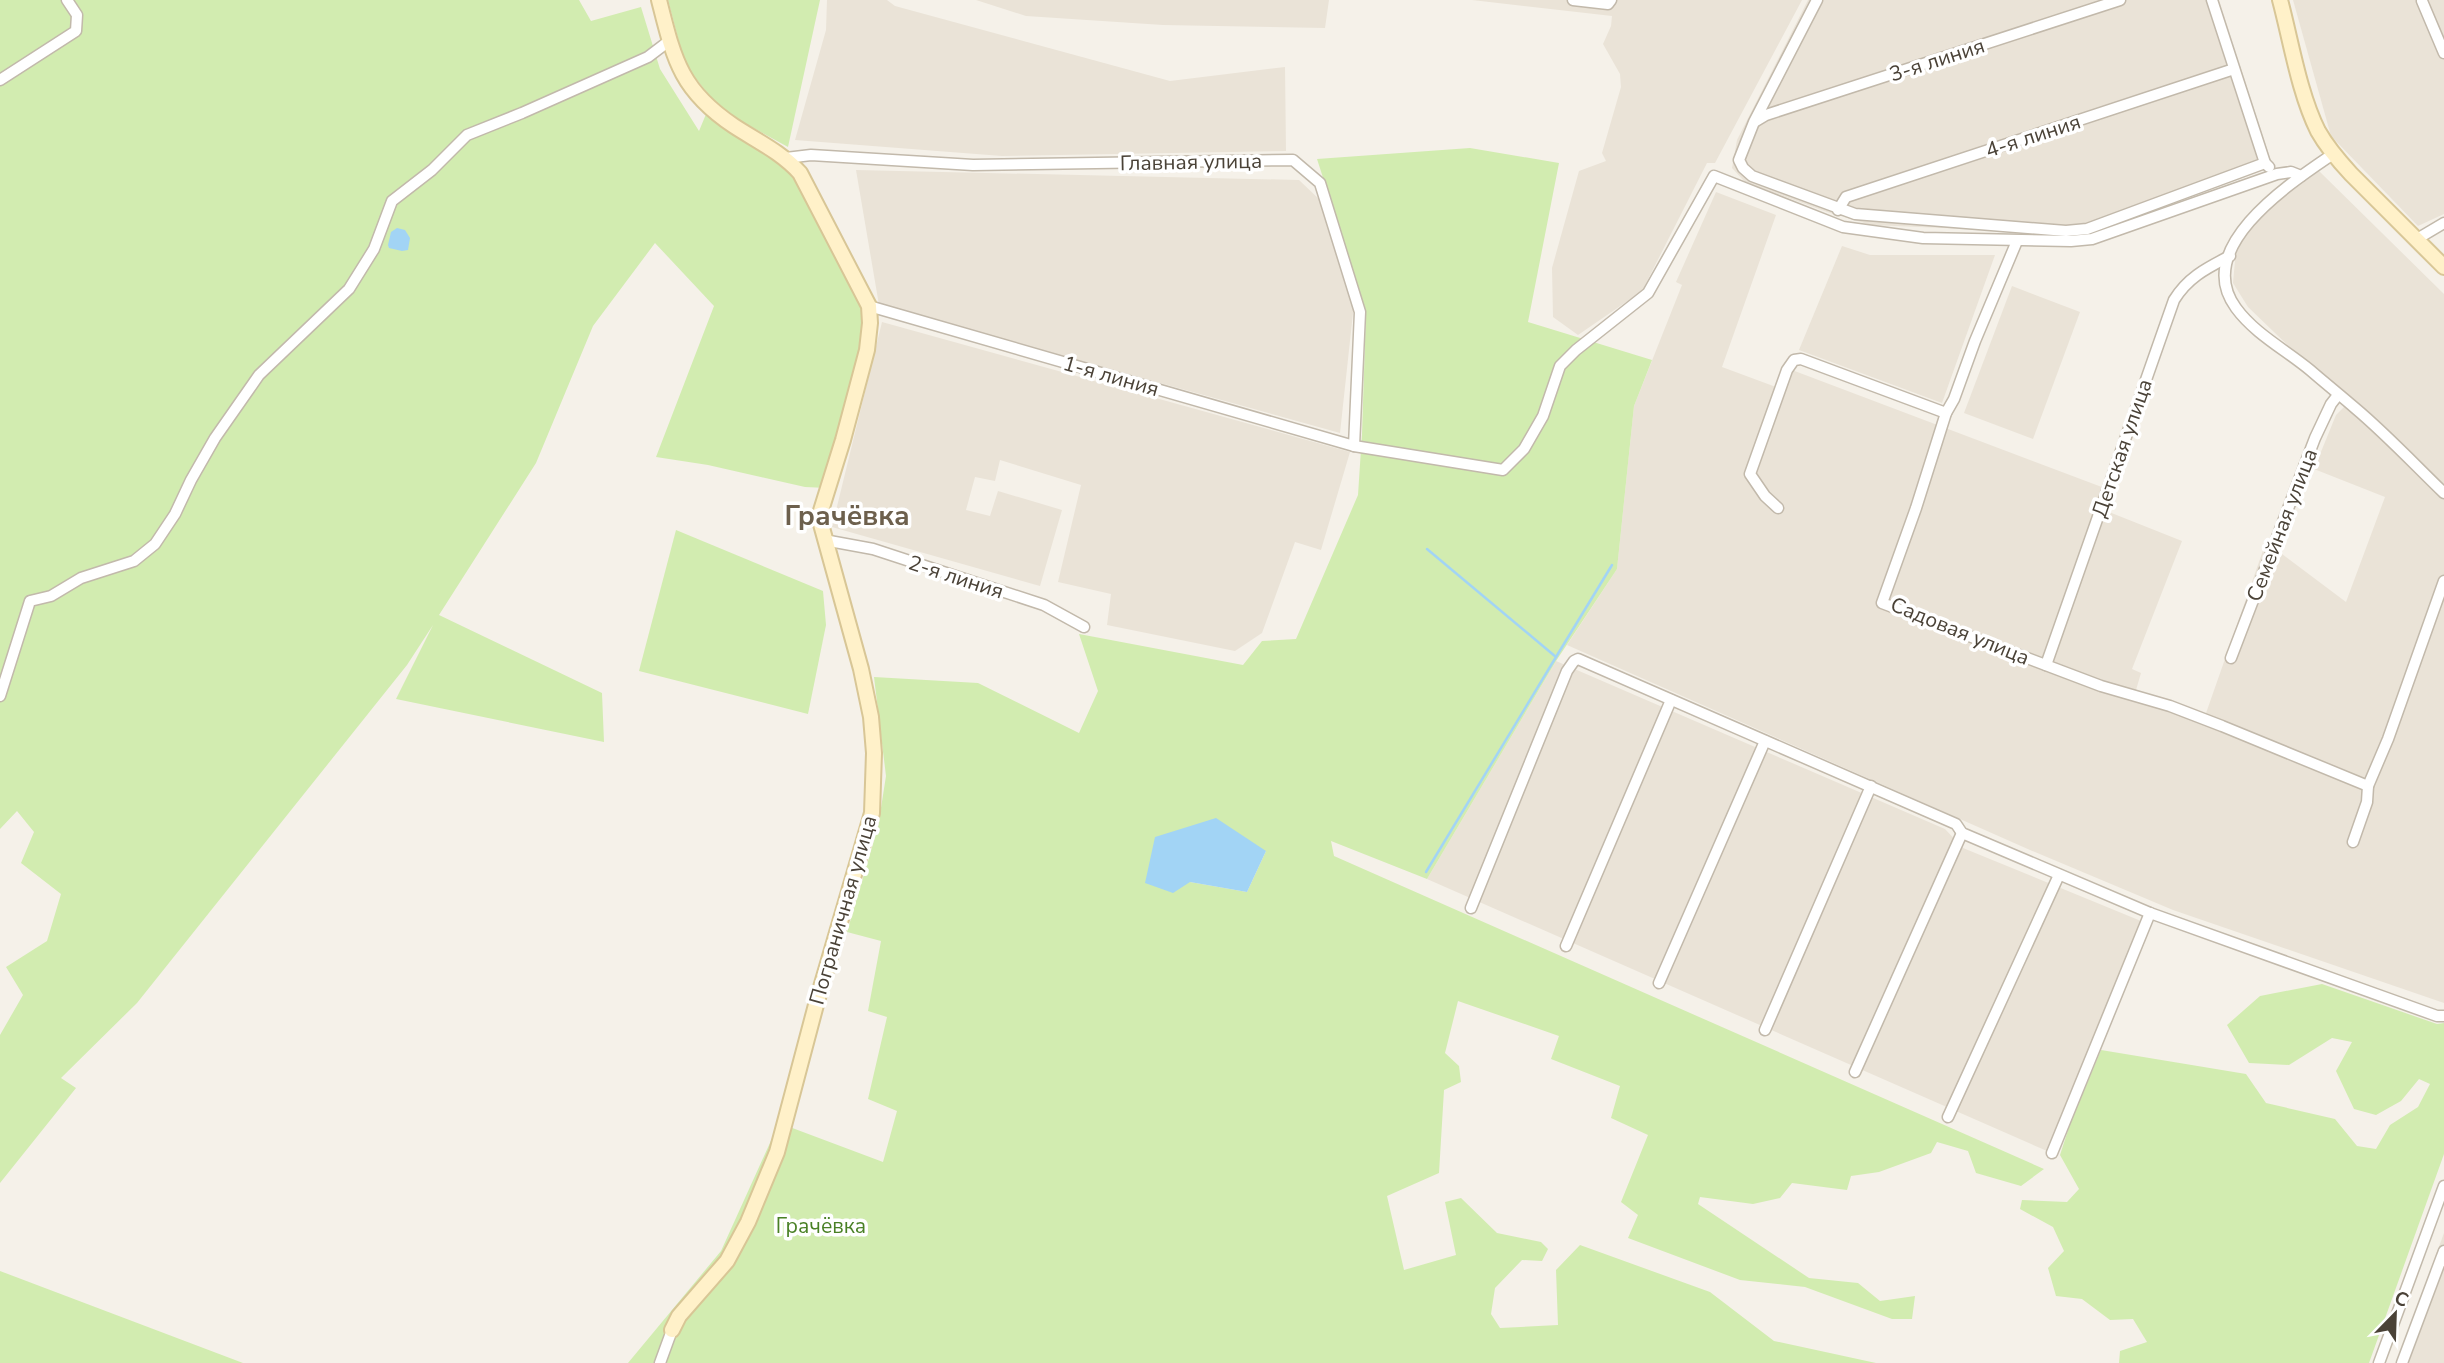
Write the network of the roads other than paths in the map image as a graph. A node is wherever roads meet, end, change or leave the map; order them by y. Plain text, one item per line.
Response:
1 (67, 0) edge
2 (659, 0) edge
3 (1573, 0) edge
4 (1611, 0) edge
5 (1817, 0) edge
6 (2120, 0) edge
7 (2212, 0) edge
8 (2280, 0) edge
9 (2422, 1) edge
10 (669, 41) junction
11 (2444, 53) edge
12 (2234, 69) junction
13 (0, 80) edge
14 (1754, 122) junction
15 (2333, 154) junction
16 (786, 158) junction
17 (2265, 163) junction
18 (2277, 174) junction
19 (2301, 176) junction
20 (1838, 210) junction
21 (2444, 223) edge
22 (2417, 239) junction
23 (2017, 241) junction
24 (2230, 256) junction
25 (2444, 267) edge
26 (869, 306) junction
27 (2338, 396) junction
28 (1945, 413) junction
29 (1354, 446) junction
30 (2444, 493) edge
31 (1778, 509) dead end
32 (824, 540) junction
33 (2444, 581) edge
34 (1084, 627) dead end
35 (2231, 658) dead end
36 (2046, 665) junction
37 (0, 696) edge
38 (1671, 700) junction
39 (1765, 741) junction
40 (1871, 786) junction
41 (2368, 786) junction
42 (1962, 833) junction
43 (2353, 842) dead end
44 (2059, 875) junction
45 (1471, 908) dead end
46 (2150, 913) junction
47 (1566, 946) dead end
48 (1659, 983) dead end
49 (2444, 1016) edge
50 (1765, 1030) dead end
51 (1855, 1072) dead end
52 (1948, 1117) dead end
53 (2052, 1153) dead end
54 (2444, 1186) edge
55 (2444, 1251) edge
56 (672, 1331) joint
57 (660, 1363) edge
58 (2379, 1363) edge
59 (2402, 1363) edge

1 - 13 street
2 - 10 street, Пограничная улица
3 - 4 street
5 - 14 street
6 - 14 street, 3-я линия
7 - 12 street
8 - 15 street
9 - 11 street
10 - 16 street, Пограничная улица
10 - 37 street
12 - 17 street
12 - 20 street, 4-я линия
14 - 20 street
15 - 19 street
15 - 22 street
16 - 26 street, Пограничная улица
16 - 29 street, Главная улица
17 - 18 street
17 - 20 street
18 - 19 street
18 - 23 street
19 - 24 street
21 - 22 street
22 - 25 street
23 - 28 street, Садовая улица
23 - 29 street, 1-я линия
24 - 27 street
24 - 36 street, Детская улица
26 - 29 street, 1-я линия
26 - 32 street, Пограничная улица
27 - 30 street
27 - 35 street, Семейная улица
28 - 31 street
28 - 36 street, Садовая улица
32 - 34 street, 2-я линия
32 - 56 street, Пограничная улица
33 - 41 street
36 - 41 street, Садовая улица
38 - 39 street
38 - 45 street
38 - 47 street
39 - 40 street
39 - 48 street
40 - 42 street
40 - 50 street
41 - 43 street
42 - 44 street
42 - 51 street
44 - 46 street
44 - 52 street
46 - 49 street
46 - 53 street
54 - 58 street
55 - 59 street
56 - 57 street

